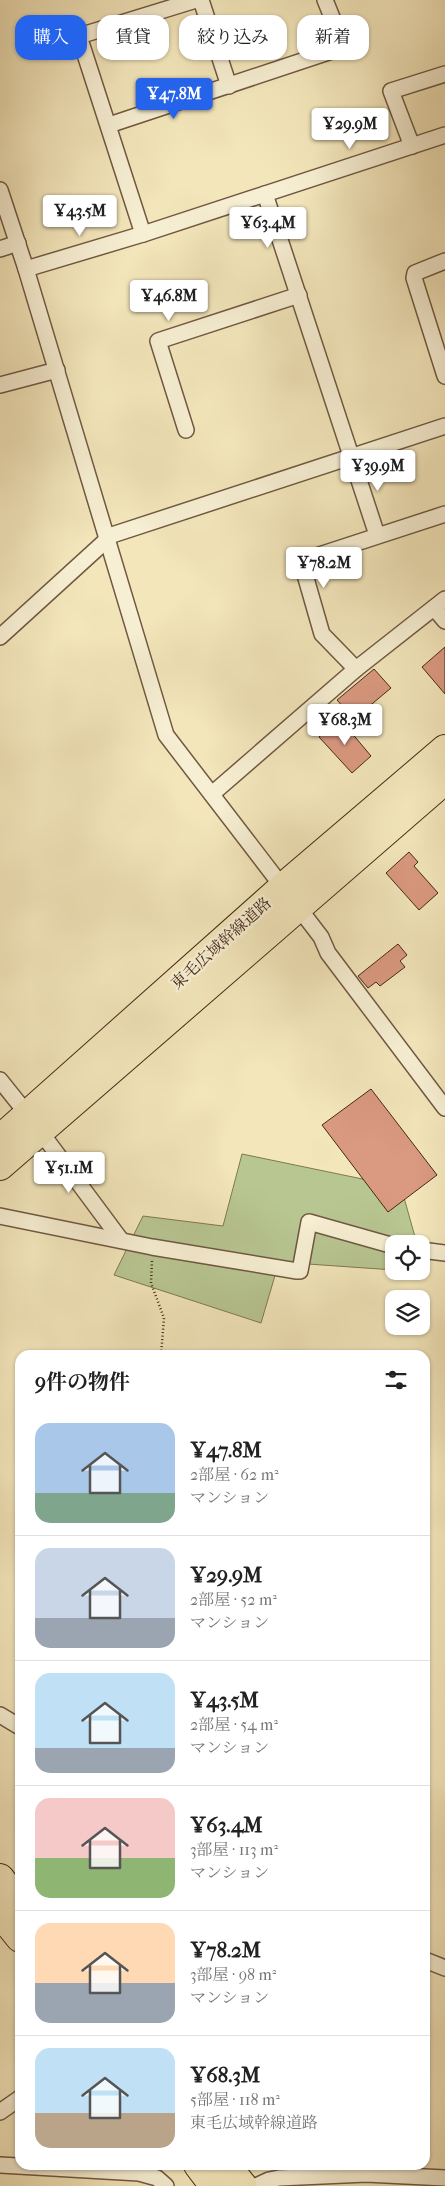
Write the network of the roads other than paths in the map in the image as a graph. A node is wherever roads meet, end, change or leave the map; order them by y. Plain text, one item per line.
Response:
1 (196, 0) edge
2 (201, 0) edge
3 (325, 0) edge
4 (445, 74) edge
5 (229, 86) junction
6 (109, 125) junction
7 (445, 135) edge
8 (412, 146) junction
9 (0, 190) edge
10 (265, 194) junction
11 (143, 234) junction
12 (18, 243) junction
13 (0, 249) edge
14 (445, 261) edge
15 (26, 269) junction
16 (299, 296) junction
17 (57, 370) junction
18 (445, 376) edge
19 (0, 385) edge
20 (445, 426) edge
21 (186, 430) dead end
22 (351, 458) junction
23 (445, 514) edge
24 (377, 536) junction
25 (108, 538) junction
26 (440, 604) edge
27 (445, 620) edge
28 (0, 638) edge
29 (356, 669) junction
30 (445, 748) edge
31 (445, 780) edge
32 (212, 794) junction
33 (290, 898) junction
34 (0, 1080) edge
35 (445, 1108) edge
36 (34, 1123) junction
37 (0, 1139) edge
38 (0, 1166) edge
39 (0, 1216) edge
40 (121, 1240) junction
41 (385, 1243) edge
42 (430, 1251) edge
43 (445, 1253) edge
44 (0, 1715) edge
45 (15, 1724) edge
46 (0, 1878) edge
47 (15, 1898) edge
48 (0, 1913) edge
49 (15, 1932) edge
50 (430, 1962) edge
51 (445, 1968) edge
52 (15, 2102) edge
53 (0, 2112) edge
54 (0, 2166) edge
55 (15, 2167) edge
56 (79, 2170) edge
57 (202, 2170) edge
58 (230, 2170) edge
59 (445, 2178) edge
60 (166, 2186) edge
61 (214, 2186) edge
62 (243, 2186) edge
63 (256, 2186) edge

1 - 6 street
2 - 5 street
3 - 5 street
4 - 8 street
5 - 6 street
6 - 11 street
7 - 8 street
8 - 10 street
9 - 12 street
10 - 11 street
10 - 16 street
11 - 15 street
12 - 13 street
12 - 15 street
14 - 18 street
15 - 17 street
16 - 21 street
16 - 22 street
17 - 19 street
17 - 25 street
20 - 22 street
22 - 24 street
22 - 25 street
23 - 24 street
24 - 29 street
25 - 28 street
25 - 32 street
26 - 27 street
26 - 29 street
29 - 32 street
30 - 33 highway, 東毛広域幹線道路
31 - 33 highway, 東毛広域幹線道路
32 - 33 street
33 - 35 street
33 - 36 highway, 東毛広域幹線道路
34 - 36 street
36 - 37 highway, 東毛広域幹線道路
36 - 38 highway, 東毛広域幹線道路
36 - 40 street
39 - 40 street
40 - 41 street
42 - 43 street
44 - 45 street
46 - 47 highway
48 - 49 highway
50 - 51 street
52 - 53 street
54 - 55 street
56 - 60 street
57 - 61 highway
58 - 62 highway
59 - 63 street

